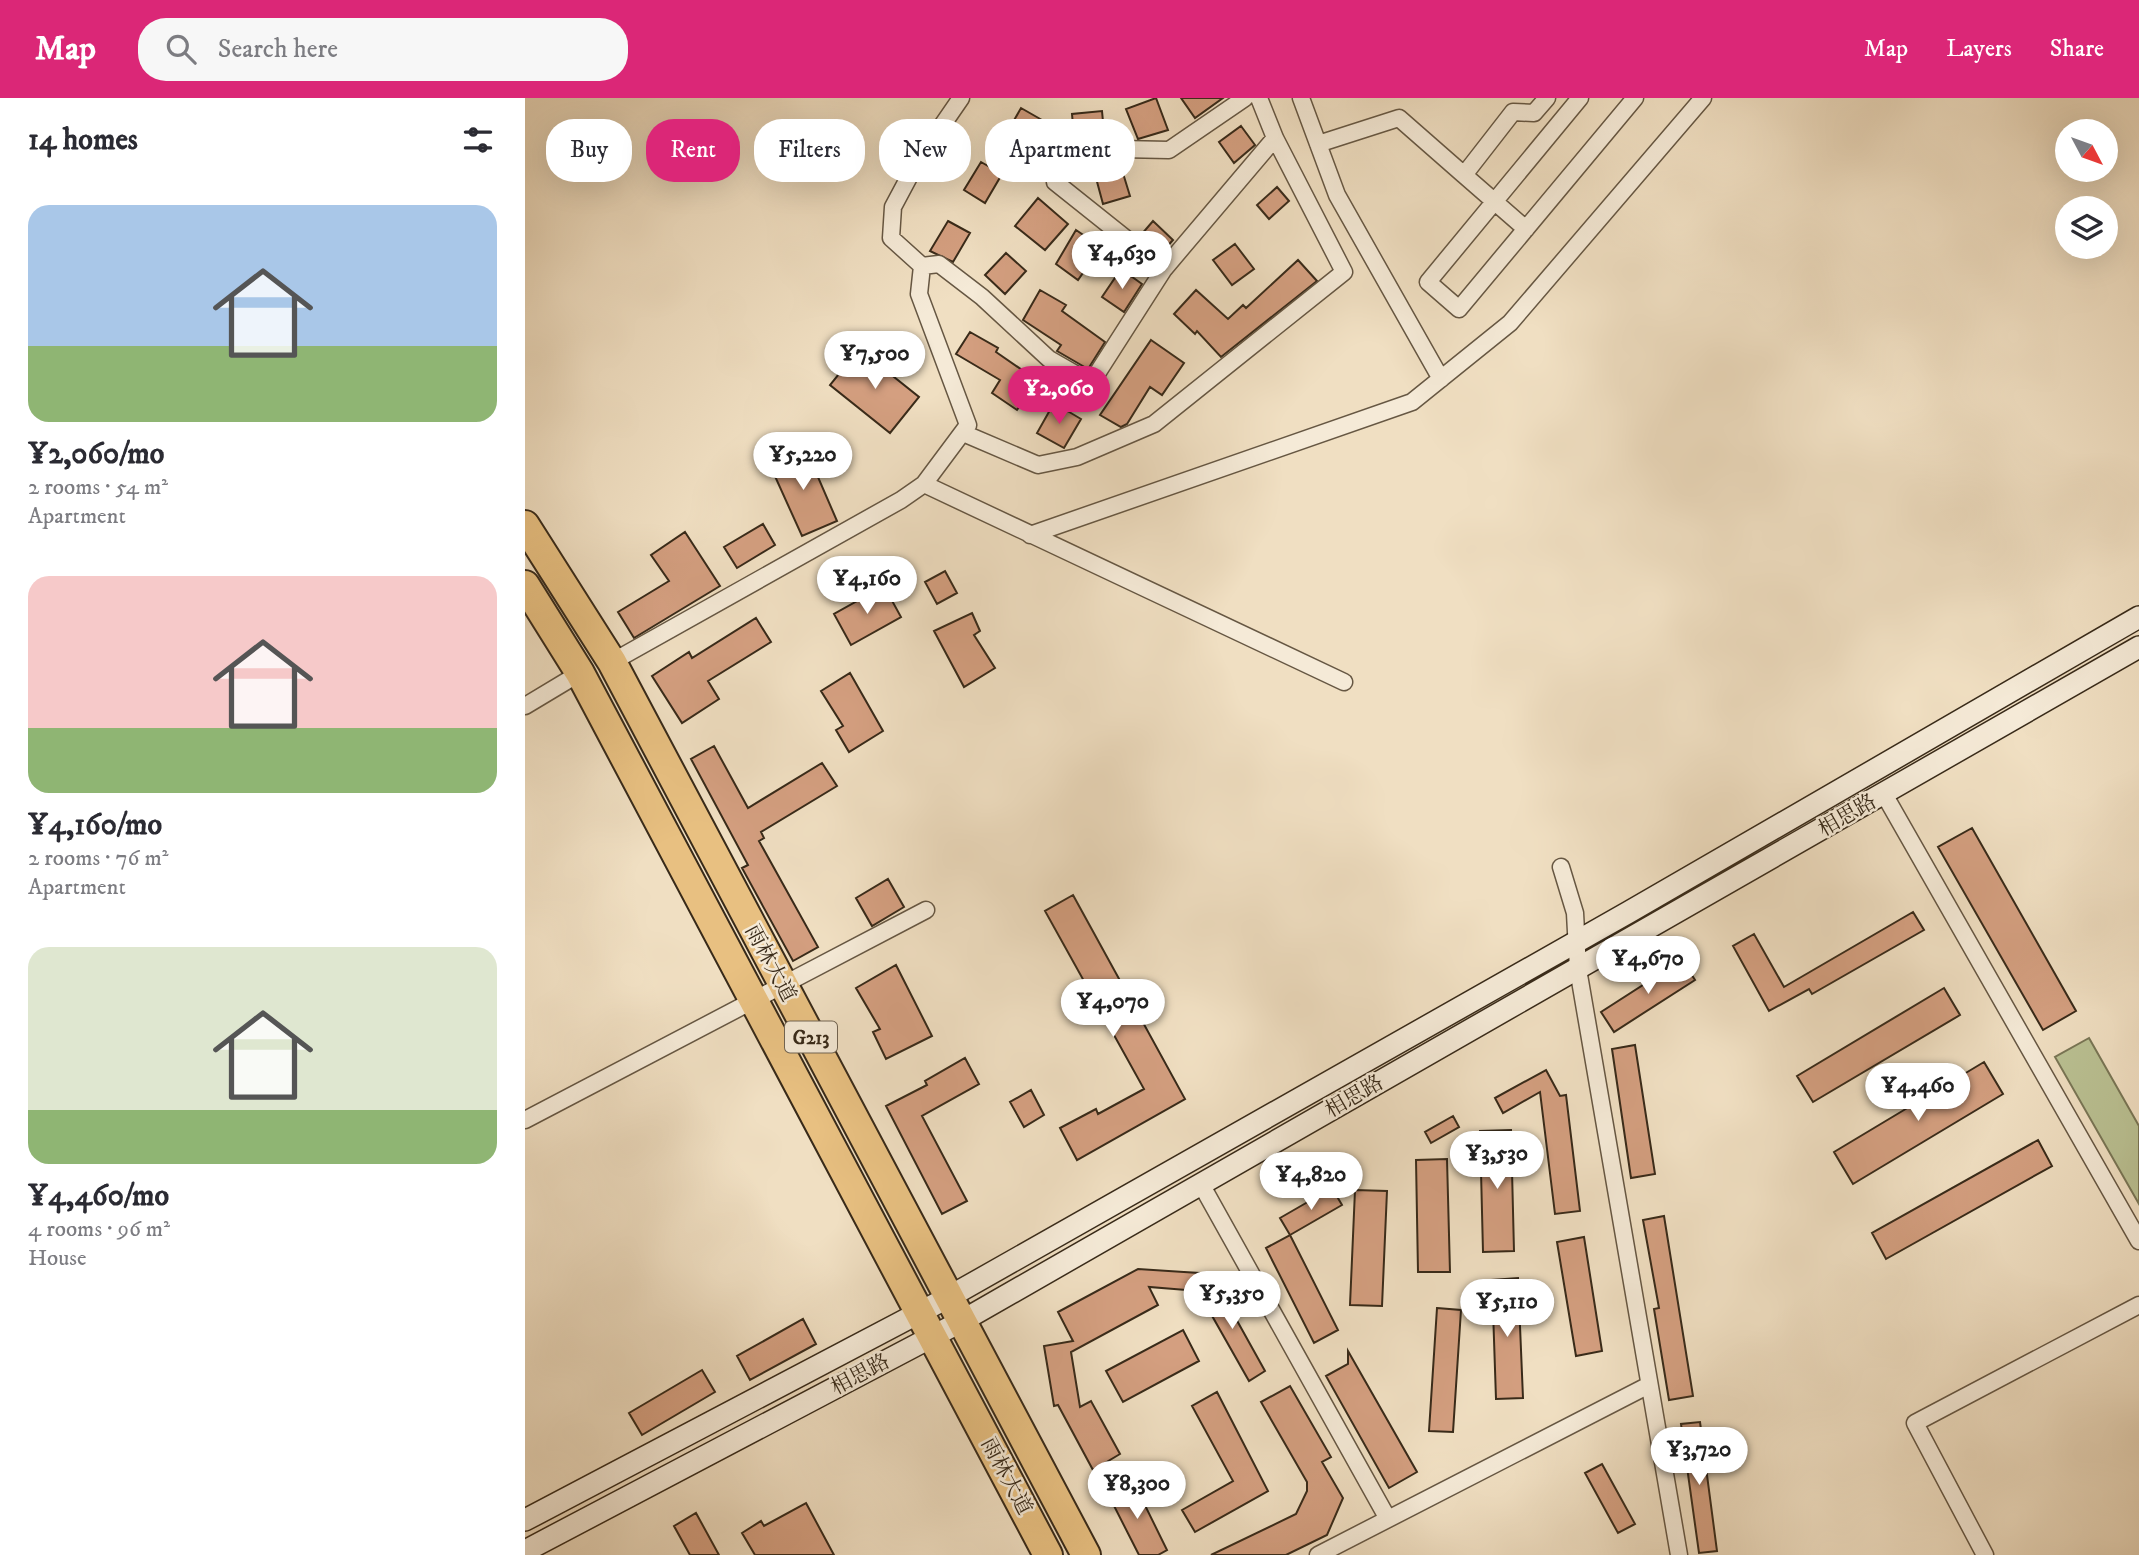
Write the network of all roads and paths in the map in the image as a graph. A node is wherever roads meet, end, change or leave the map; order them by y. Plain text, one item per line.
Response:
1 (961, 98) edge
2 (1245, 98) edge
3 (1259, 98) edge
4 (1301, 98) edge
5 (1547, 98) edge
6 (1580, 98) edge
7 (1635, 98) edge
8 (1703, 98) edge
9 (1510, 105) edge
10 (1275, 138) junction
11 (1318, 144) junction
12 (1464, 175) junction
13 (1494, 202) junction
14 (1526, 229) junction
15 (922, 266) junction
16 (1164, 269) junction
17 (1441, 379) junction
18 (963, 433) junction
19 (924, 484) junction
20 (525, 525) edge
21 (1030, 535) junction
22 (525, 586) edge
23 (2139, 617) edge
24 (2139, 647) edge
25 (612, 662) junction
26 (580, 673) junction
27 (1344, 682) dead end
28 (525, 706) edge
29 (653, 739) junction
30 (625, 756) junction
31 (1884, 794) junction
32 (1561, 867) dead end
33 (926, 910) dead end
34 (1576, 942) junction
35 (1577, 969) junction
36 (782, 983) junction
37 (753, 998) junction
38 (525, 1120) edge
39 (1201, 1184) junction
40 (2139, 1241) edge
41 (2139, 1306) edge
42 (955, 1309) junction
43 (926, 1325) junction
44 (1649, 1385) junction
45 (1388, 1519) junction
46 (525, 1520) edge
47 (525, 1551) edge
48 (1048, 1555) edge
49 (1086, 1555) edge
50 (1318, 1555) edge
51 (1678, 1555) edge
52 (1985, 1555) edge

1 - 15 street
2 - 16 street
3 - 10 street
4 - 11 street
5 - 9 street
6 - 13 street
7 - 14 street
8 - 17 street
9 - 12 street
10 - 16 street
10 - 18 street
11 - 12 street
11 - 17 street
12 - 13 street
13 - 14 street
13 - 14 street
15 - 16 street
15 - 18 street
17 - 21 street
18 - 19 street
19 - 21 street
19 - 25 street
20 - 25 highway, 雨林大道 / G213
21 - 27 street
22 - 26 highway, 雨林大道 / G213
23 - 34 main road, 相思路
24 - 31 main road, 相思路
25 - 29 highway, 雨林大道 / G213
26 - 28 street
26 - 30 highway, 雨林大道 / G213
29 - 30 highway
29 - 36 highway, 雨林大道 / G213
30 - 37 highway, 雨林大道 / G213
31 - 35 main road, 相思路
31 - 40 street
32 - 34 street
33 - 36 street
34 - 35 street
34 - 42 main road, 相思路
35 - 39 main road, 相思路
35 - 44 street
36 - 37 street
36 - 42 highway, 雨林大道 / G213
37 - 38 street
37 - 43 highway, 雨林大道 / G213
39 - 42 main road, 相思路
39 - 45 street
41 - 52 street
42 - 43 main road, 相思路
42 - 49 highway, 雨林大道 / G213
43 - 46 main road, 相思路
43 - 47 main road, 相思路
43 - 48 highway, 雨林大道 / G213
44 - 45 street
44 - 51 street
45 - 50 street

